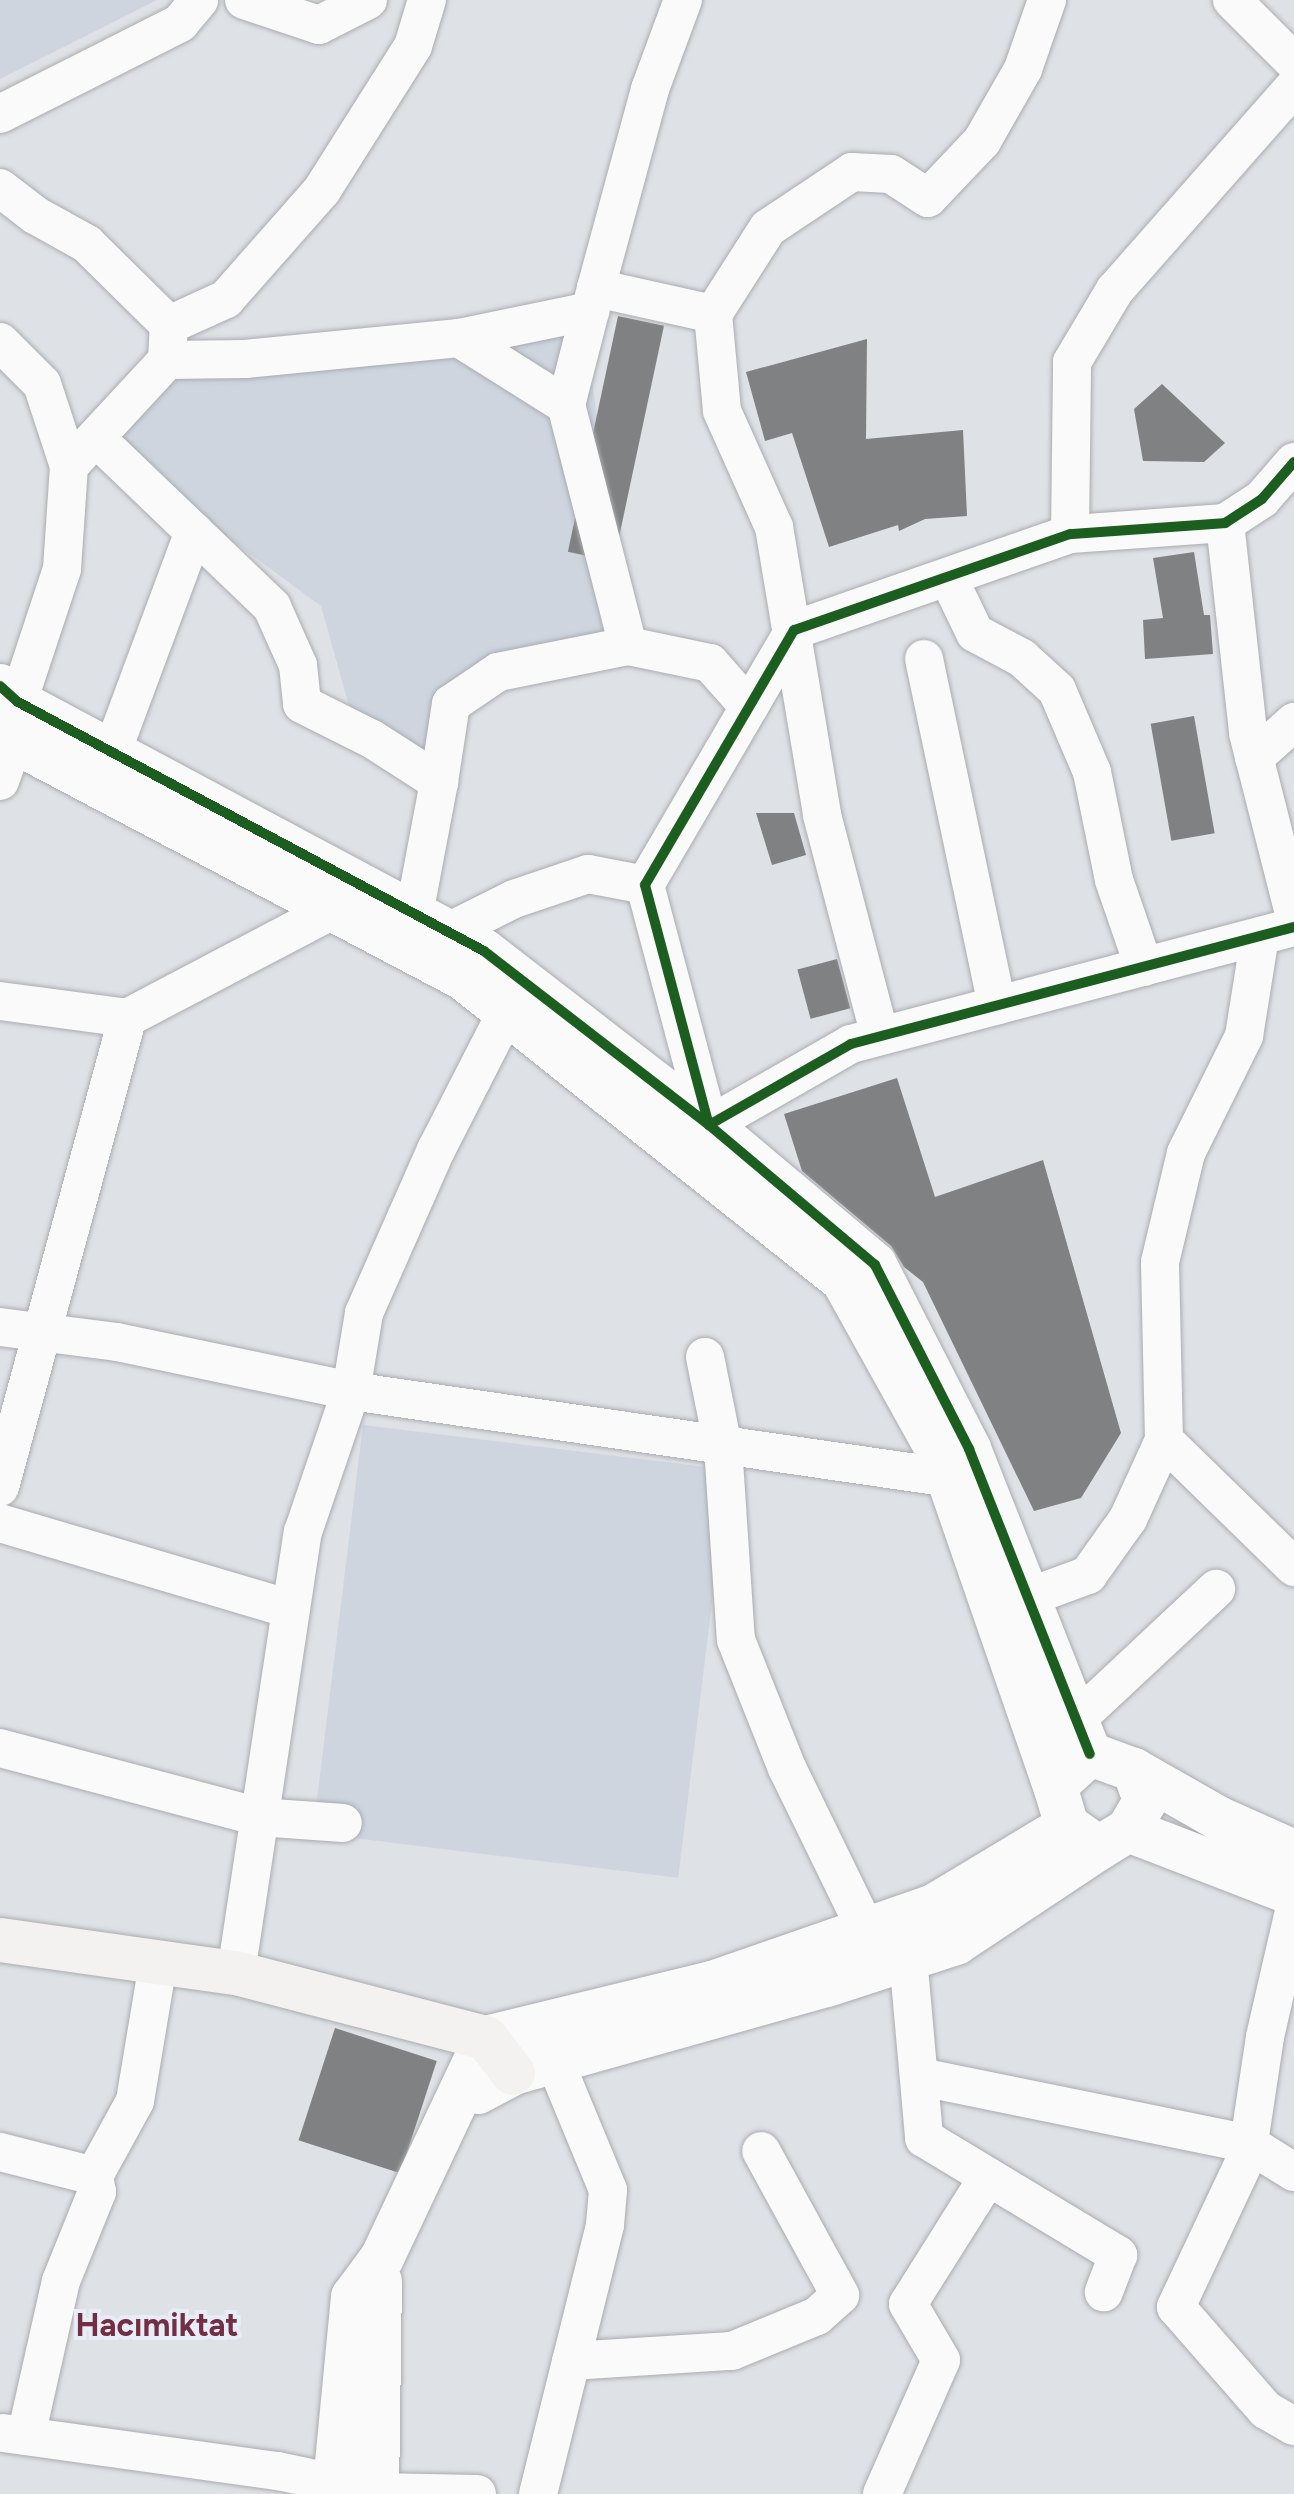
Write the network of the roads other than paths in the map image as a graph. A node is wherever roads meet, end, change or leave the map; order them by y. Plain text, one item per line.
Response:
1 (199, 0) edge
2 (244, 0) edge
3 (368, 0) edge
4 (427, 0) edge
5 (683, 0) edge
6 (1047, 0) edge
7 (1232, 0) edge
8 (1294, 83) edge
9 (0, 114) edge
10 (0, 188) edge
11 (593, 300) junction
12 (713, 314) junction
13 (459, 338) junction
14 (0, 342) edge
15 (168, 343) junction
16 (566, 405) junction
17 (96, 438) junction
18 (1294, 462) edge
19 (69, 466) junction
20 (1225, 523) junction
21 (194, 532) junction
22 (1070, 534) junction
23 (948, 577) junction
24 (794, 630) junction
25 (628, 646) junction
26 (924, 659) dead end
27 (749, 707) junction
28 (1294, 722) edge
29 (6, 729) edge
30 (112, 752) junction
31 (1254, 758) junction
32 (439, 782) junction
33 (645, 885) junction
34 (333, 910) junction
35 (1294, 914) edge
36 (431, 923) junction
37 (1277, 932) edge
38 (1144, 967) junction
39 (0, 1001) edge
40 (997, 1005) junction
41 (506, 1013) junction
42 (127, 1018) junction
43 (880, 1036) junction
44 (709, 1125) junction
45 (0, 1327) edge
46 (43, 1333) junction
47 (705, 1357) dead end
48 (351, 1391) junction
49 (1164, 1440) junction
50 (723, 1446) junction
51 (950, 1478) junction
52 (0, 1487) edge
53 (0, 1523) edge
54 (1294, 1567) edge
55 (1216, 1589) dead end
56 (1011, 1602) junction
57 (291, 1609) junction
58 (1083, 1737) junction
59 (0, 1748) edge
60 (1134, 1770) junction
61 (259, 1817) junction
62 (343, 1823) dead end
63 (1087, 1823) junction
64 (1294, 1852) edge
65 (1294, 1894) edge
66 (1294, 1911) edge
67 (866, 1930) junction
68 (0, 1940) edge
69 (908, 1957) junction
70 (158, 1963) junction
71 (236, 1973) junction
72 (486, 2038) junction
73 (555, 2062) junction
74 (513, 2073) junction
75 (921, 2077) junction
76 (446, 2118) junction
77 (1249, 2144) junction
78 (761, 2151) dead end
79 (0, 2152) edge
80 (1294, 2172) edge
81 (94, 2176) junction
82 (988, 2177) junction
83 (1104, 2292) dead end
84 (571, 2361) junction
85 (1294, 2426) edge
86 (13, 2434) edge
87 (356, 2491) edge
88 (477, 2494) edge
89 (538, 2494) edge
90 (882, 2494) edge

1 - 9 street
2 - 3 street
4 - 15 street
5 - 11 street
6 - 12 street
7 - 8 street
8 - 22 street
10 - 15 street
11 - 12 street
11 - 13 street
11 - 16 street
12 - 24 street
13 - 15 street
13 - 16 street
14 - 19 street
15 - 17 street
16 - 25 street
17 - 19 street
17 - 21 street
18 - 20 street
19 - 29 street
20 - 22 street
20 - 31 street
21 - 30 street
21 - 32 street
22 - 23 street
23 - 24 street
23 - 38 street
24 - 27 street
24 - 43 street
25 - 27 street
25 - 32 street
26 - 40 street
27 - 33 street
28 - 31 street
29 - 30 street
29 - 34 street
30 - 36 street
31 - 35 street
32 - 36 street
33 - 36 street
33 - 44 street
34 - 41 street
34 - 42 street
36 - 44 street
37 - 38 street
37 - 49 street
38 - 40 street
39 - 42 street
40 - 43 street
41 - 48 street
41 - 51 street
42 - 46 street
43 - 44 street
44 - 56 street
45 - 46 street
46 - 48 street
46 - 52 street
47 - 50 street
48 - 50 street
48 - 57 street
49 - 54 street
49 - 56 street
50 - 51 street
50 - 67 street
51 - 56 street
53 - 57 street
55 - 58 street
56 - 58 street
56 - 63 street
57 - 61 street
58 - 60 street
58 - 63 street
59 - 61 street
60 - 63 street
60 - 64 street
61 - 62 street
61 - 71 street
63 - 65 street
63 - 67 street
63 - 69 street
66 - 77 street
67 - 72 street
68 - 70 main road
69 - 73 street
69 - 75 street
70 - 71 main road
70 - 81 street
71 - 72 main road
72 - 74 main road
72 - 76 street
73 - 74 street
73 - 84 street
74 - 76 street
75 - 77 street
75 - 82 street
76 - 87 street
77 - 80 street
77 - 85 street
78 - 84 street
79 - 81 street
81 - 86 street
82 - 83 street
82 - 90 street
84 - 89 street
86 - 87 street
87 - 88 street

